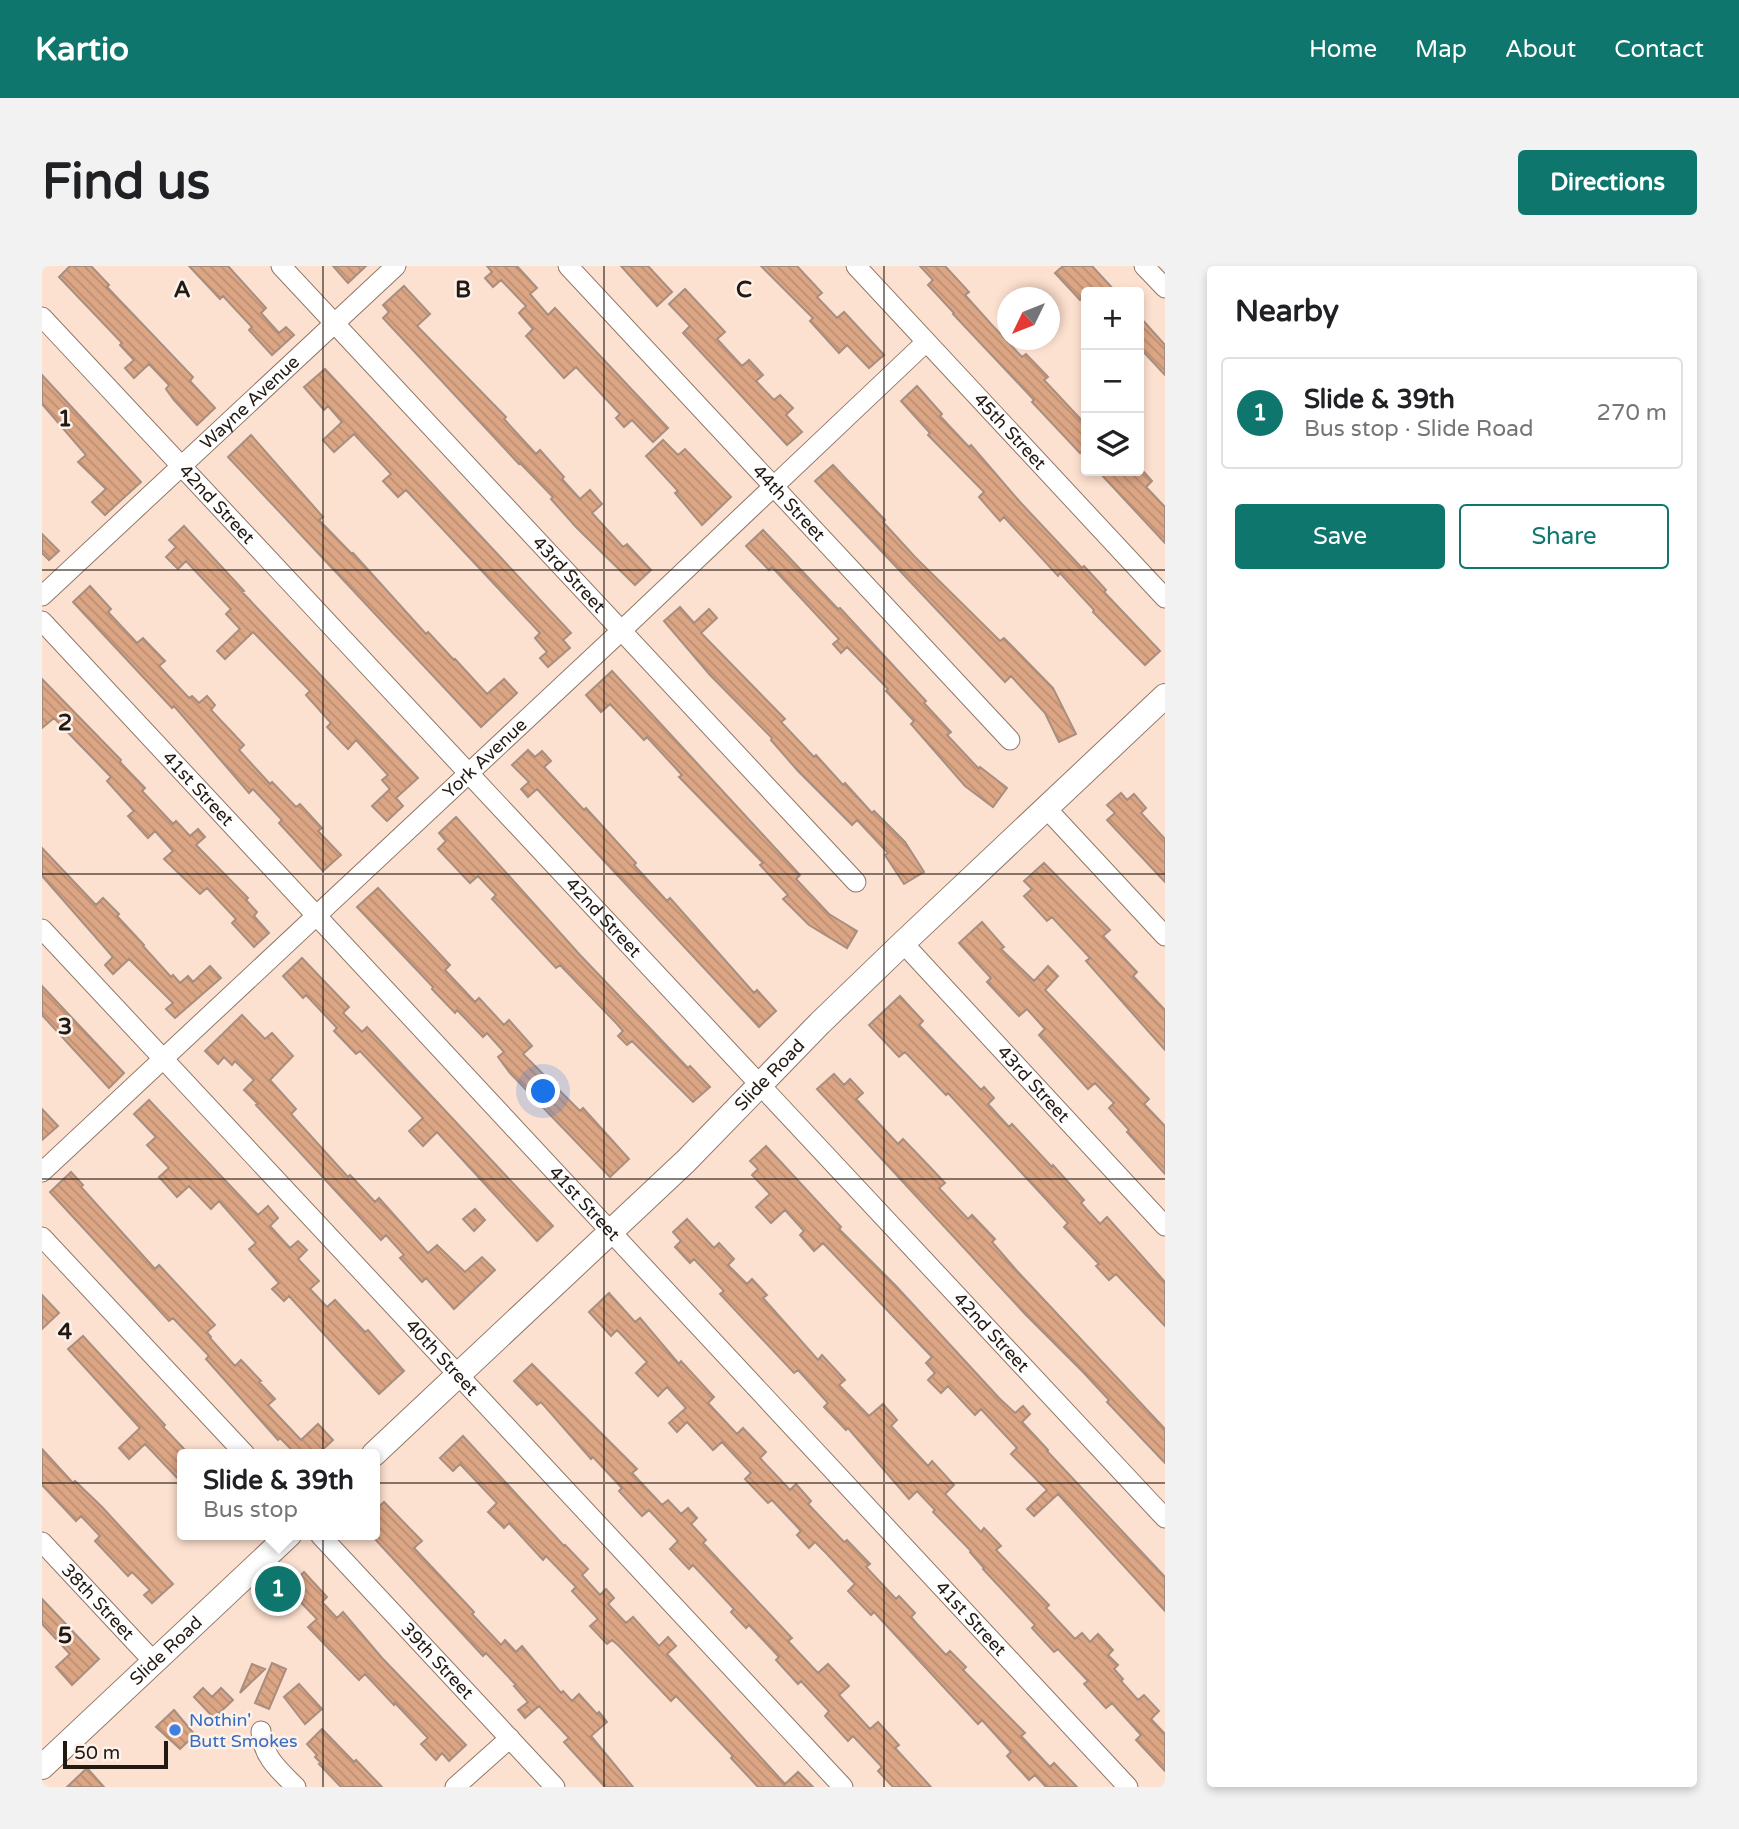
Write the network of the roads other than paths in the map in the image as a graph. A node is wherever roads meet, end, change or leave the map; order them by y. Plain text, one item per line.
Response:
1 (281, 266) edge
2 (396, 266) edge
3 (568, 266) edge
4 (856, 266) edge
5 (1144, 266) edge
6 (1165, 288) edge
7 (42, 317) edge
8 (334, 323) junction
9 (926, 342) junction
10 (181, 466) junction
11 (774, 487) junction
12 (42, 596) edge
13 (1165, 598) edge
14 (42, 621) edge
15 (621, 631) junction
16 (1165, 696) edge
17 (1010, 740) dead end
18 (468, 774) junction
19 (1046, 808) junction
20 (856, 882) dead end
21 (317, 915) junction
22 (42, 929) edge
23 (1165, 936) edge
24 (903, 943) junction
25 (163, 1059) junction
26 (760, 1086) junction
27 (42, 1172) edge
28 (1165, 1226) edge
29 (611, 1231) junction
30 (42, 1237) edge
31 (458, 1375) junction
32 (240, 1449) edge
33 (379, 1449) edge
34 (1165, 1518) edge
35 (284, 1540) edge
36 (325, 1540) edge
37 (42, 1542) edge
38 (154, 1662) junction
39 (261, 1731) dead end
40 (509, 1738) junction
41 (42, 1767) edge
42 (296, 1787) edge
43 (455, 1787) edge
44 (555, 1787) edge
45 (843, 1787) edge
46 (1128, 1787) edge

1 - 8 street, 43rd Street
2 - 8 street, Wayne Avenue
3 - 11 street, 44th Street
4 - 9 street, 45th Street
5 - 6 street
7 - 10 street, 42nd Street
8 - 10 street, Wayne Avenue
8 - 15 street, 43rd Street
9 - 11 street, York Avenue
9 - 13 street, 45th Street
10 - 12 street, Wayne Avenue
10 - 18 street, 42nd Street
11 - 15 street, York Avenue
11 - 17 street, 44th Street
14 - 21 street, 41st Street
15 - 18 street, York Avenue
15 - 20 street, 43rd Street
16 - 19 main road, Slide Road
18 - 21 street, York Avenue
18 - 26 street, 42nd Street
19 - 23 street
19 - 24 main road, Slide Road
21 - 25 street, York Avenue
21 - 29 street, 41st Street
22 - 25 street, 40th Street
24 - 26 main road, Slide Road
24 - 28 street, 43rd Street
25 - 27 street, York Avenue
25 - 31 street, 40th Street
26 - 29 main road, Slide Road
26 - 34 street, 42nd Street
29 - 31 main road, Slide Road
29 - 46 street, 41st Street
30 - 32 street
31 - 33 main road, Slide Road
31 - 45 street, 40th Street
35 - 38 main road, Slide Road
36 - 40 street, 39th Street
37 - 38 street, 38th Street
38 - 41 main road, Slide Road
39 - 42 street
40 - 43 street
40 - 44 street, 39th Street

